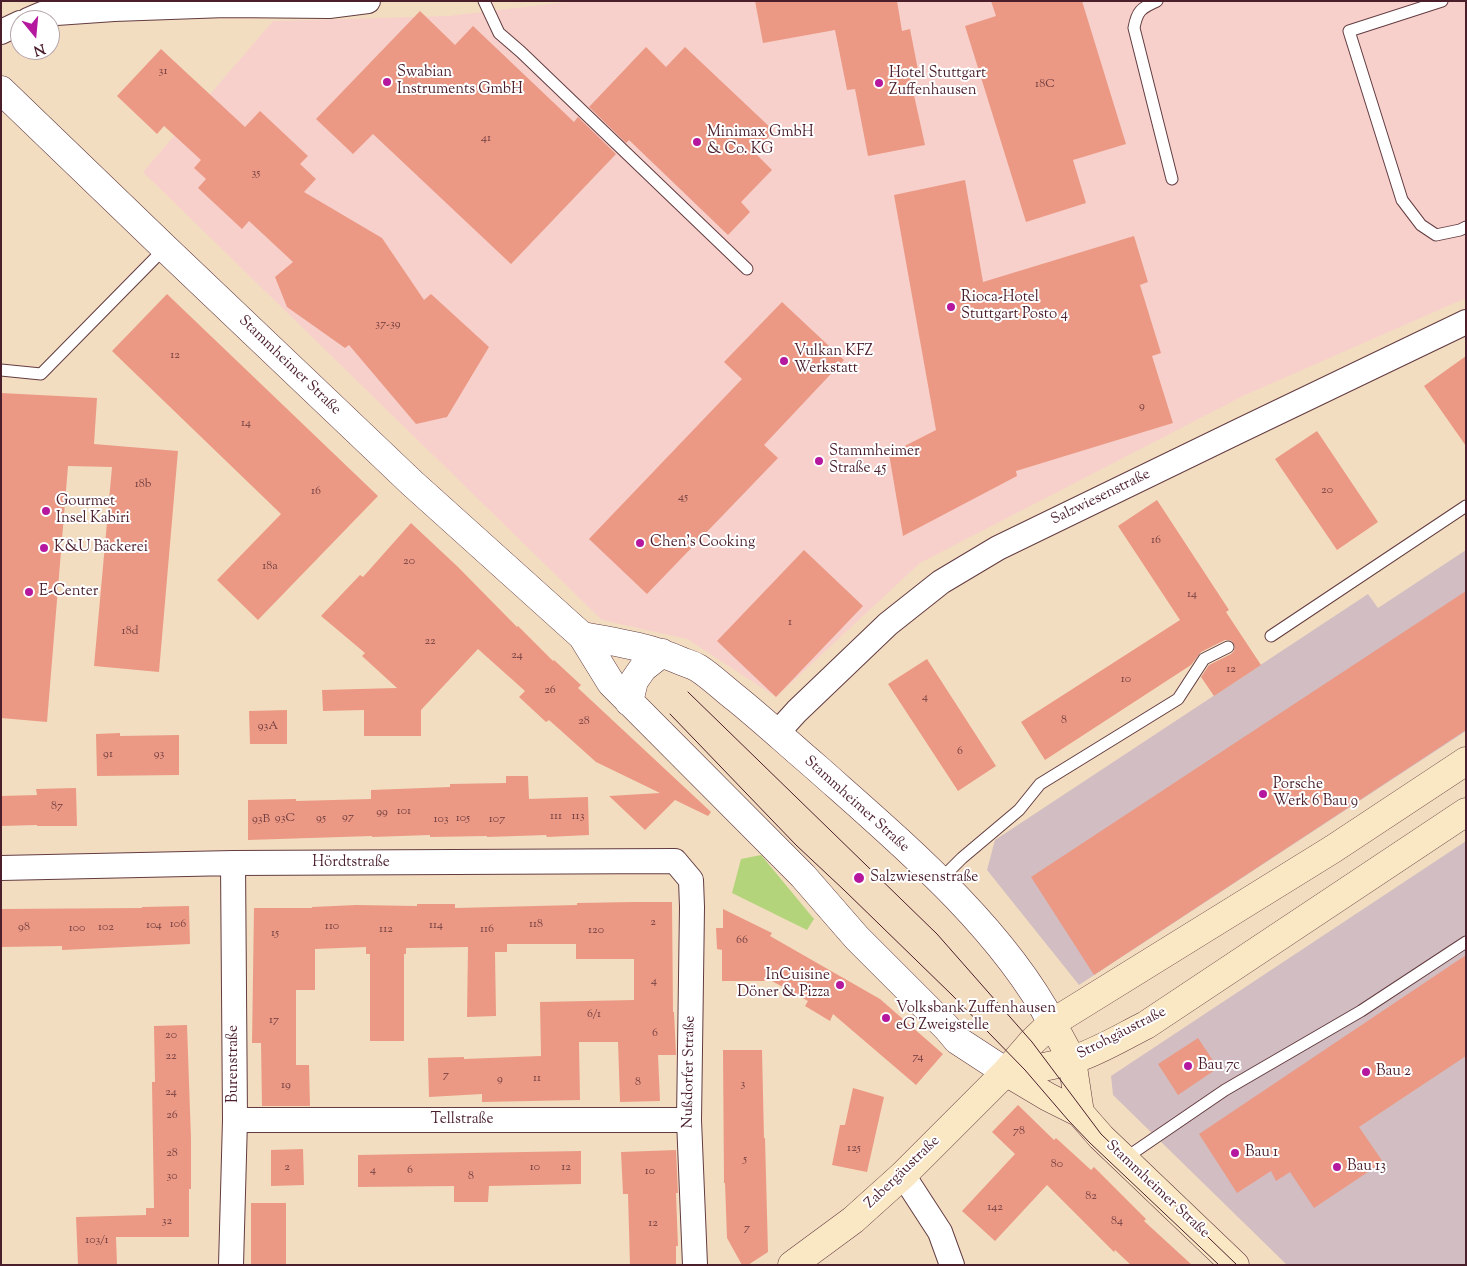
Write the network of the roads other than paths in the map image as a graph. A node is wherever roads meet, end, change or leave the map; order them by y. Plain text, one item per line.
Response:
1 (368, 1) edge
2 (484, 1) edge
3 (1157, 1) edge
4 (1442, 1) edge
5 (284, 4) edge
6 (60, 13) edge
7 (1, 90) edge
8 (1172, 179) dead end
9 (1466, 227) edge
10 (165, 248) junction
11 (747, 269) dead end
12 (1466, 322) edge
13 (1, 370) edge
14 (1466, 506) edge
15 (582, 636) junction
16 (1271, 636) dead end
17 (1228, 646) dead end
18 (662, 652) junction
19 (629, 702) junction
20 (777, 733) junction
21 (1466, 761) edge
22 (1466, 812) edge
23 (233, 863) junction
24 (1, 868) edge
25 (691, 880) joint
26 (939, 881) junction
27 (1466, 942) edge
28 (1052, 1023) junction
29 (1072, 1060) junction
30 (1006, 1072) junction
31 (1080, 1113) junction
32 (235, 1120) junction
33 (688, 1120) junction
34 (1124, 1159) junction
35 (903, 1175) junction
36 (231, 1265) edge
37 (695, 1265) edge
38 (792, 1265) edge
39 (952, 1265) edge
40 (1235, 1265) edge

1 - 5 street
2 - 11 lane
3 - 8 lane
4 - 9 lane
5 - 6 street
7 - 10 street, Stammheimer Straße
10 - 13 lane
10 - 15 street, Stammheimer Straße
12 - 20 street, Salzwiesenstraße
14 - 16 lane
15 - 18 street, Stammheimer Straße
15 - 19 street, Stammheimer Straße
17 - 26 lane
18 - 19 street
18 - 20 street, Stammheimer Straße
19 - 30 street, Stammheimer Straße
20 - 26 street, Stammheimer Straße
21 - 28 main road
22 - 29 main road, Strohgäustraße
23 - 24 street, Hördtstraße
23 - 25 street, Hördtstraße
23 - 32 street, Burenstraße
25 - 33 street, Nußdorfer Straße
26 - 28 street, Stammheimer Straße
27 - 34 lane
28 - 29 main road, Stammheimer Straße
28 - 30 main road
29 - 30 main road, Strohgäustraße
29 - 31 main road, Stammheimer Straße
30 - 31 main road, Stammheimer Straße
30 - 35 main road, Zabergäustraße
31 - 34 main road, Stammheimer Straße
32 - 33 street, Tellstraße
32 - 36 street, Burenstraße
33 - 37 street, Nußdorfer Straße
34 - 40 main road, Stammheimer Straße
35 - 38 main road, Zabergäustraße
35 - 39 street

